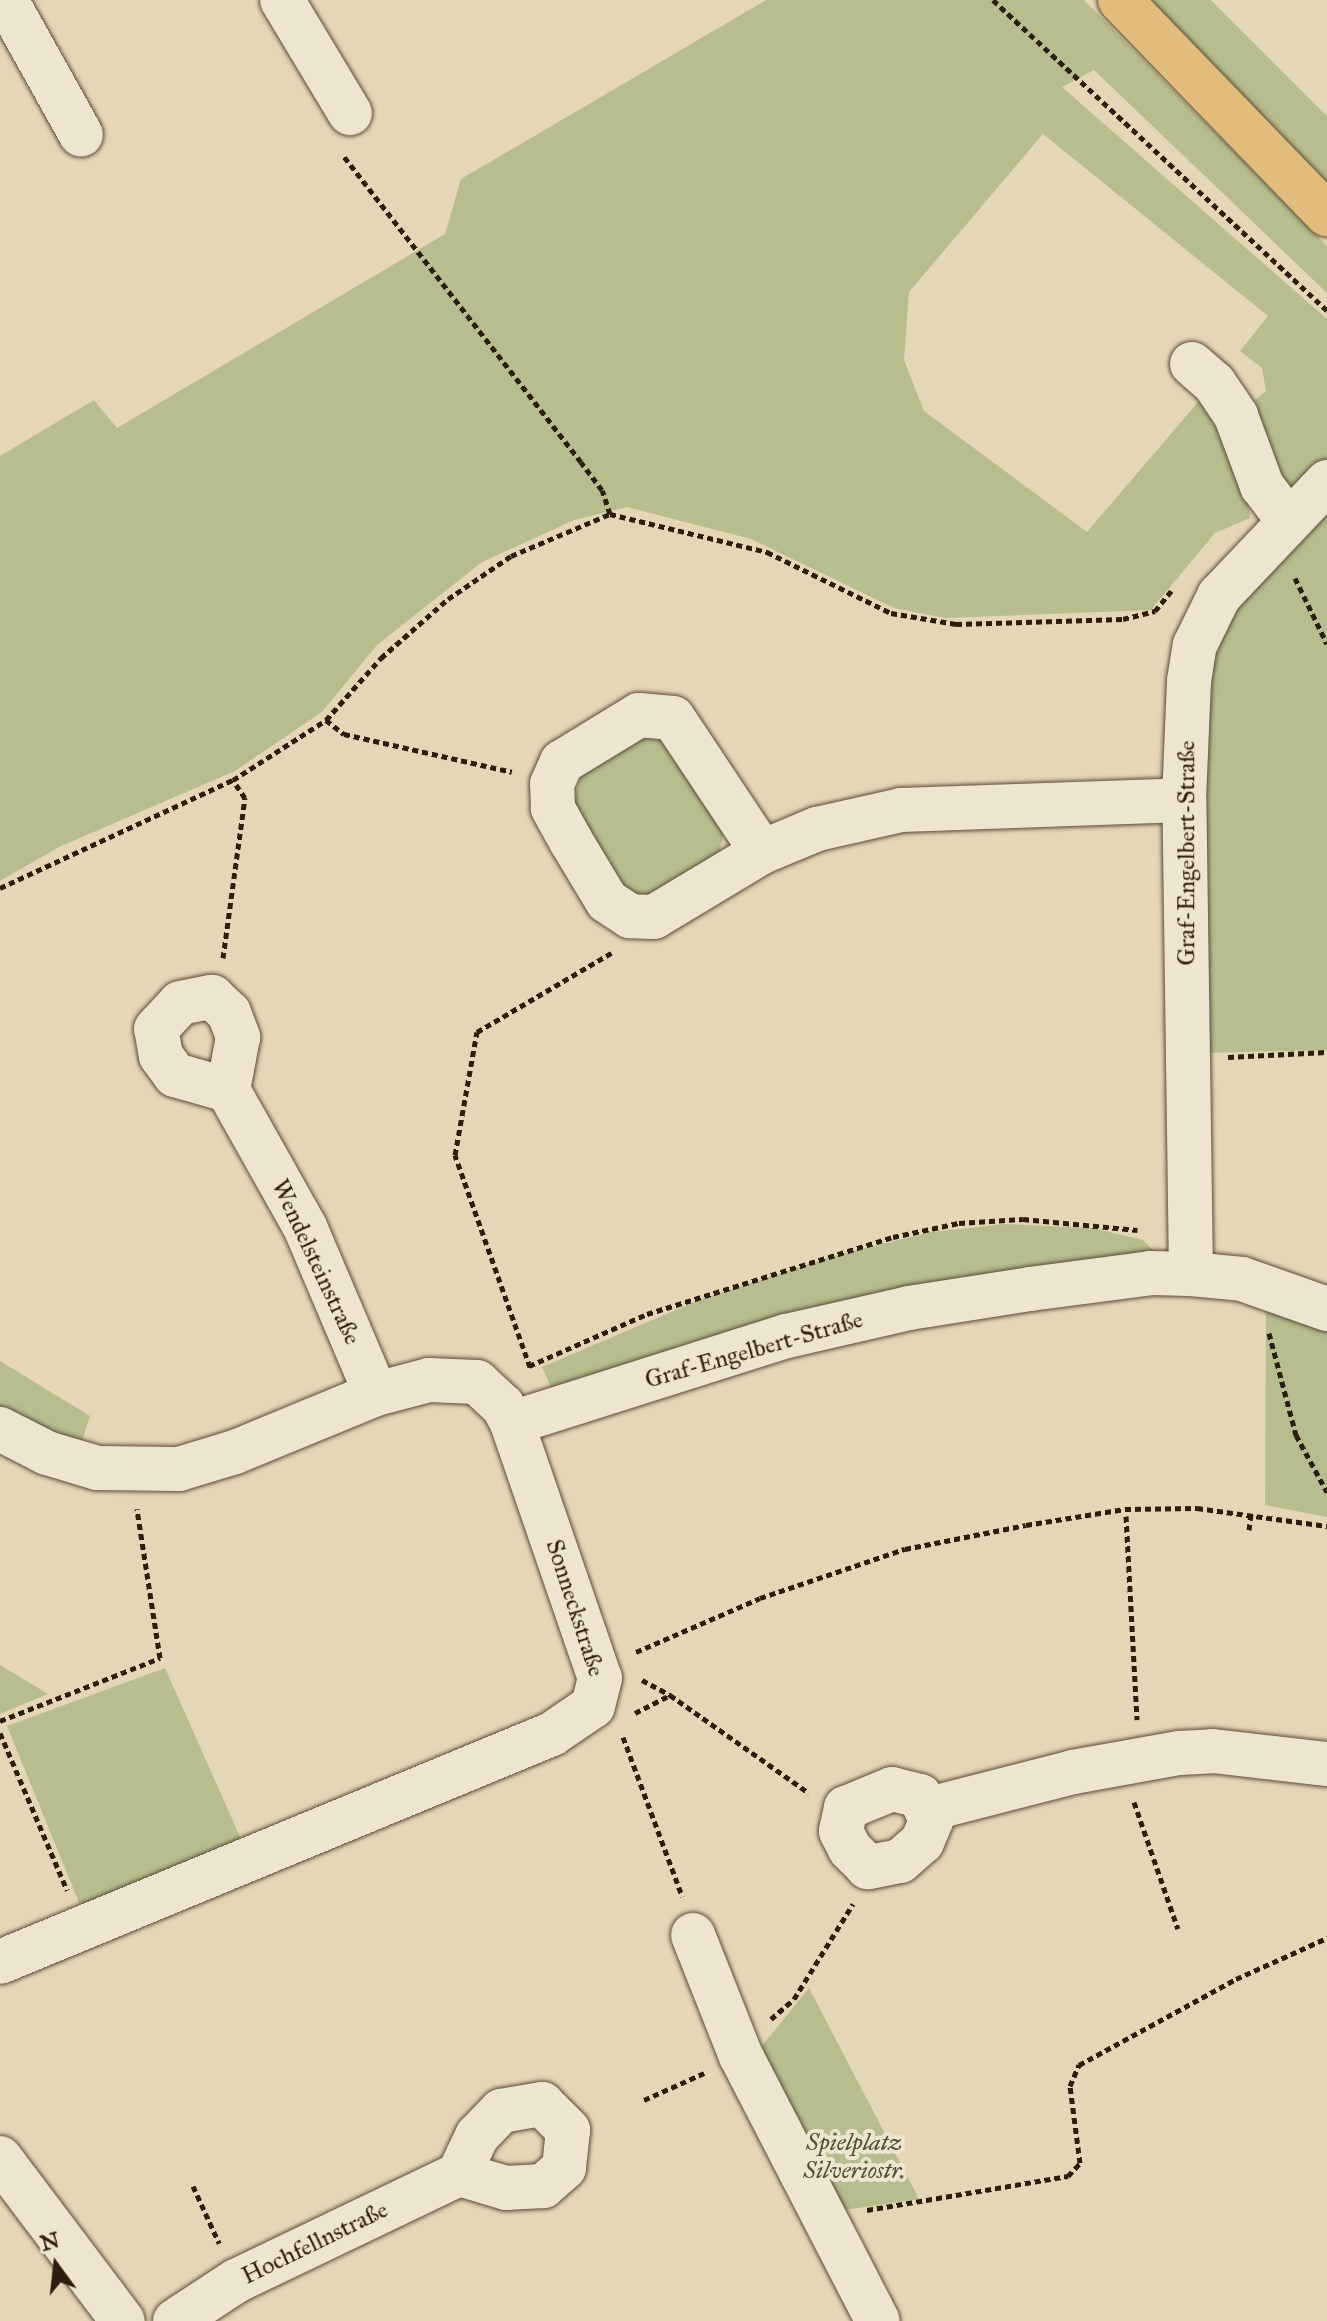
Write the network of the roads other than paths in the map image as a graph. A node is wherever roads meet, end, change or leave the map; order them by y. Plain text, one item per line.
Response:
1 (6, 0) edge
2 (282, 0) edge
3 (1120, 0) edge
4 (344, 130) road end
5 (81, 135) dead end
6 (1327, 214) edge
7 (1192, 364) dead end
8 (1327, 482) edge
9 (1288, 520) junction
10 (1184, 800) junction
11 (762, 852) junction
12 (228, 1090) junction
13 (1191, 1274) junction
14 (1327, 1309) edge
15 (376, 1394) junction
16 (529, 1418) junction
17 (0, 1429) edge
18 (1327, 1764) edge
19 (929, 1809) junction
20 (693, 1935) road end
21 (0, 1962) edge
22 (0, 2158) edge
23 (459, 2174) dead end
24 (123, 2321) edge
25 (175, 2321) edge
26 (878, 2321) edge

1 - 5 street
2 - 4 street
3 - 6 main road
7 - 9 street
8 - 9 street, Graf-Engelbert-Straße
9 - 10 street, Graf-Engelbert-Straße
10 - 11 street
10 - 13 street, Graf-Engelbert-Straße
11 - 11 street
12 - 12 street
12 - 15 street, Wendelsteinstraße
13 - 14 street, Graf-Engelbert-Straße
13 - 16 street, Graf-Engelbert-Straße
15 - 16 street, Sonneckstraße
15 - 17 street, Sonneckstraße
16 - 21 street, Sonneckstraße
18 - 19 street
19 - 19 street
20 - 26 street
22 - 24 street
23 - 25 street, Hochfellnstraße

